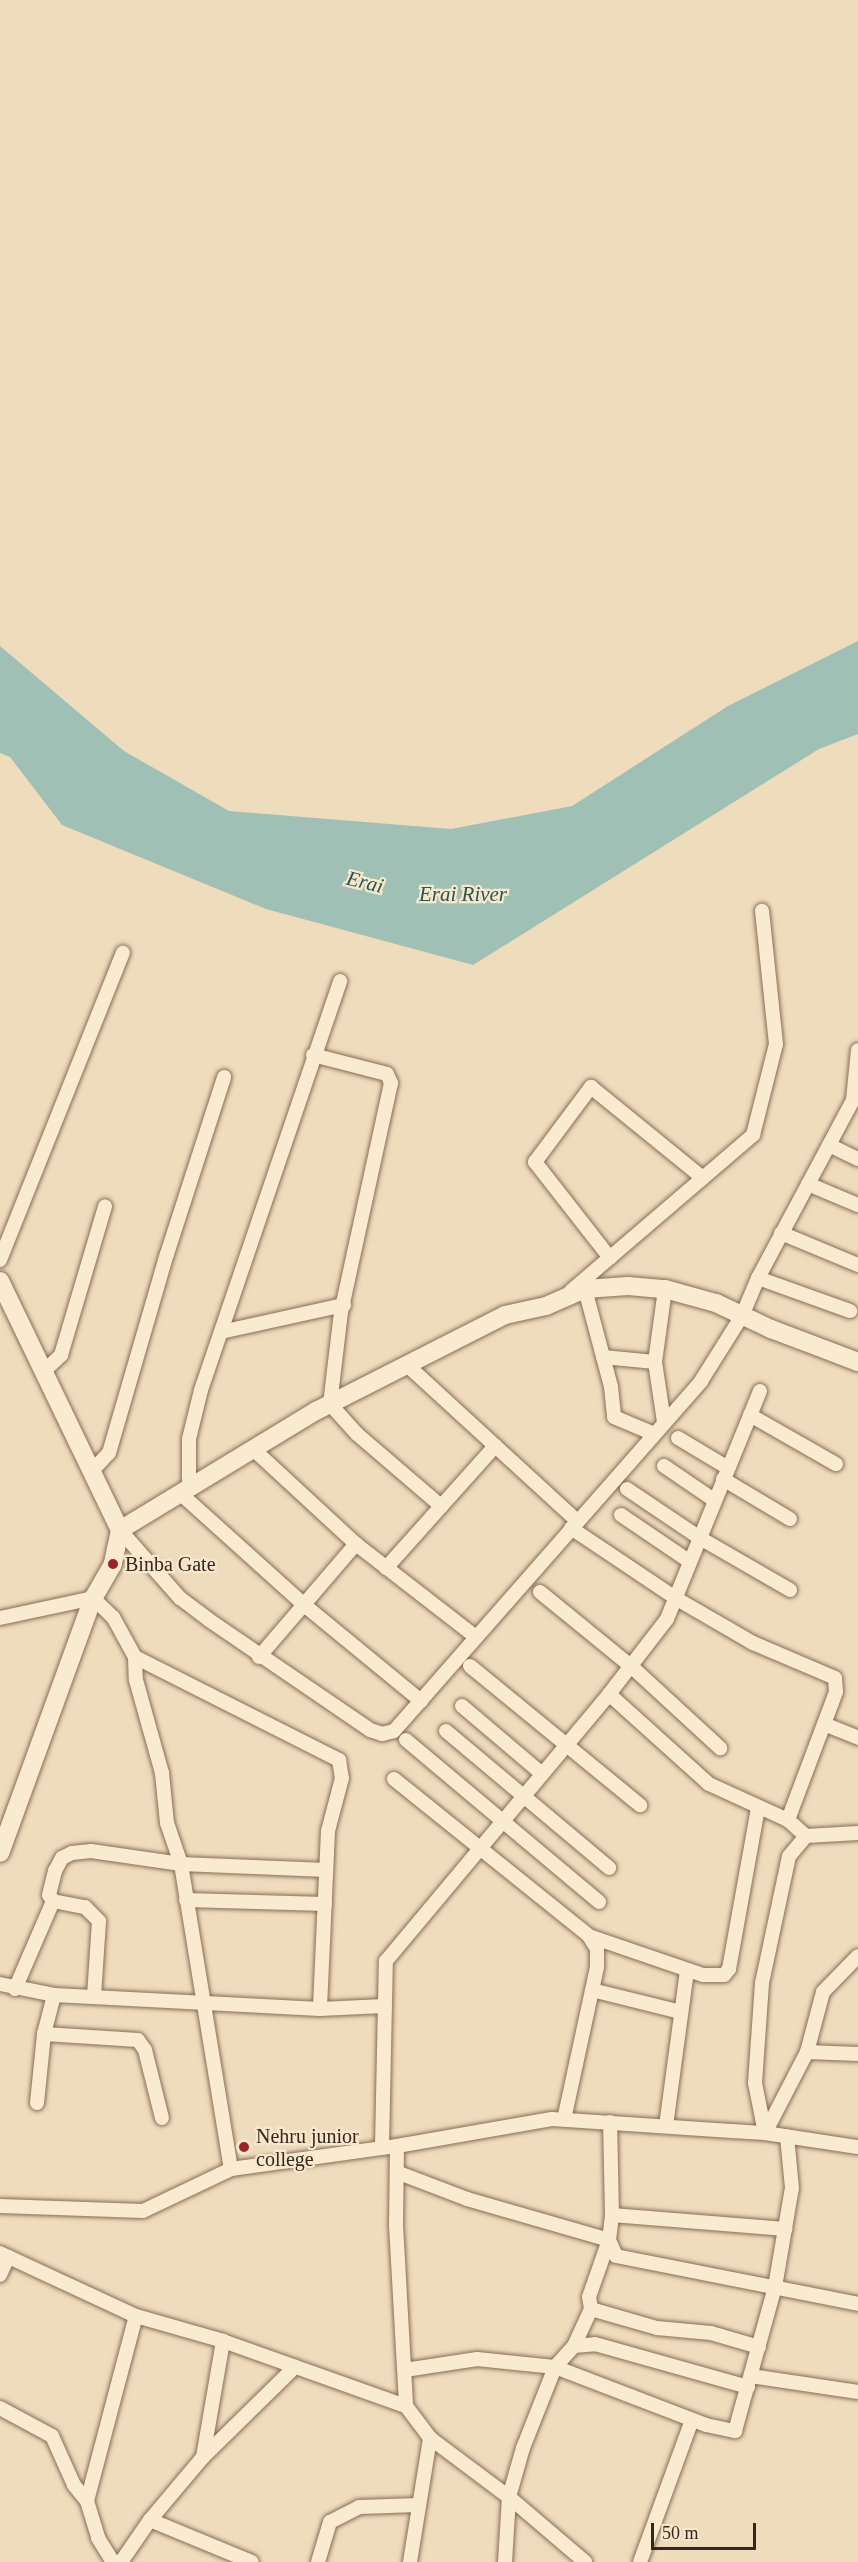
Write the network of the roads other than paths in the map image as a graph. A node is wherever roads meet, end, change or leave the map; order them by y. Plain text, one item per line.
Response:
1 (762, 911) dead end
2 (123, 953) dead end
3 (340, 981) dead end
4 (858, 1050) edge
5 (313, 1055) junction
6 (224, 1077) dead end
7 (829, 1145) junction
8 (858, 1159) edge
9 (703, 1178) junction
10 (808, 1184) junction
11 (858, 1205) edge
12 (105, 1206) dead end
13 (781, 1233) junction
14 (610, 1258) junction
15 (0, 1260) edge
16 (858, 1265) edge
17 (758, 1278) junction
18 (0, 1281) edge
19 (585, 1289) junction
20 (665, 1289) junction
21 (567, 1295) junction
22 (344, 1305) junction
23 (850, 1311) dead end
24 (742, 1316) junction
25 (221, 1332) junction
26 (603, 1357) junction
27 (655, 1362) junction
28 (858, 1362) edge
29 (407, 1365) junction
30 (42, 1372) junction
31 (760, 1391) dead end
32 (330, 1404) junction
33 (750, 1415) junction
34 (664, 1422) junction
35 (654, 1434) junction
36 (678, 1438) dead end
37 (495, 1446) junction
38 (252, 1448) junction
39 (836, 1464) dead end
40 (664, 1466) dead end
41 (92, 1472) junction
42 (725, 1473) junction
43 (627, 1490) dead end
44 (185, 1491) junction
45 (714, 1500) junction
46 (441, 1506) junction
47 (621, 1515) dead end
48 (790, 1519) dead end
49 (574, 1525) junction
50 (120, 1530) junction
51 (700, 1538) junction
52 (356, 1544) junction
53 (689, 1561) junction
54 (386, 1568) junction
55 (790, 1590) dead end
56 (540, 1592) dead end
57 (93, 1598) junction
58 (677, 1599) junction
59 (303, 1604) junction
60 (0, 1618) edge
61 (476, 1637) junction
62 (259, 1656) junction
63 (135, 1657) junction
64 (470, 1666) dead end
65 (632, 1667) junction
66 (609, 1694) junction
67 (421, 1701) junction
68 (462, 1706) dead end
69 (825, 1724) junction
70 (446, 1731) dead end
71 (858, 1738) edge
72 (406, 1740) dead end
73 (565, 1744) junction
74 (720, 1748) dead end
75 (541, 1773) junction
76 (394, 1779) dead end
77 (522, 1795) junction
78 (640, 1805) dead end
79 (758, 1808) junction
80 (501, 1820) junction
81 (788, 1820) junction
82 (858, 1833) edge
83 (806, 1836) junction
84 (480, 1848) junction
85 (0, 1853) edge
86 (181, 1864) junction
87 (609, 1868) dead end
88 (326, 1870) junction
89 (53, 1900) junction
90 (186, 1900) junction
91 (599, 1902) dead end
92 (325, 1904) junction
93 (589, 1936) junction
94 (858, 1956) edge
95 (687, 1970) junction
96 (0, 1984) edge
97 (15, 1989) junction
98 (592, 1990) junction
99 (54, 1995) junction
100 (94, 1996) junction
101 (202, 2003) junction
102 (384, 2006) junction
103 (320, 2009) junction
104 (681, 2012) junction
105 (44, 2034) junction
106 (807, 2052) junction
107 (858, 2054) edge
108 (37, 2103) dead end
109 (162, 2118) dead end
110 (564, 2120) junction
111 (610, 2122) junction
112 (666, 2126) junction
113 (765, 2133) junction
114 (787, 2136) junction
115 (382, 2146) junction
116 (397, 2146) junction
117 (858, 2147) edge
118 (231, 2169) junction
119 (399, 2173) junction
120 (0, 2206) edge
121 (612, 2215) junction
122 (785, 2229) junction
123 (609, 2240) junction
124 (4, 2255) edge
125 (0, 2275) edge
126 (775, 2287) junction
127 (858, 2304) edge
128 (591, 2309) junction
129 (136, 2316) junction
130 (223, 2341) junction
131 (574, 2346) junction
132 (759, 2347) junction
133 (295, 2367) junction
134 (555, 2367) junction
135 (405, 2370) junction
136 (749, 2381) junction
137 (858, 2392) edge
138 (406, 2406) junction
139 (0, 2408) edge
140 (692, 2420) junction
141 (429, 2438) junction
142 (203, 2457) junction
143 (509, 2497) junction
144 (87, 2501) junction
145 (418, 2505) junction
146 (150, 2520) junction
147 (113, 2562) edge
148 (121, 2562) edge
149 (252, 2562) edge
150 (318, 2562) edge
151 (410, 2562) edge
152 (505, 2562) edge
153 (585, 2562) edge
154 (639, 2562) edge

1 - 9 street
2 - 15 street
3 - 5 street
4 - 7 street
5 - 22 street
5 - 25 street
6 - 41 street
7 - 8 street
7 - 10 street
9 - 14 street
9 - 14 street
10 - 11 street
10 - 13 street
12 - 30 street
13 - 16 street
13 - 17 street
14 - 21 street
17 - 23 street
17 - 24 street
18 - 30 main road
19 - 20 main road
19 - 21 main road
19 - 26 street
20 - 24 main road
20 - 27 street
21 - 29 main road
22 - 25 street
22 - 32 street
24 - 28 main road
24 - 34 street
25 - 44 street
26 - 27 street
26 - 35 street
27 - 34 street
29 - 32 main road
29 - 37 street
30 - 41 main road
31 - 33 street
32 - 38 main road
32 - 46 street
33 - 39 street
33 - 42 street
34 - 35 street
35 - 49 street
36 - 42 street
37 - 46 street
37 - 49 street
38 - 44 main road
38 - 52 street
40 - 45 street
41 - 50 main road
42 - 45 street
42 - 48 street
43 - 51 street
44 - 50 main road
44 - 59 street
45 - 51 street
46 - 54 street
47 - 53 street
49 - 58 street
49 - 61 street
50 - 57 main road
50 - 62 street
51 - 53 street
51 - 55 street
52 - 54 street
52 - 59 street
53 - 58 street
54 - 61 street
56 - 65 street
57 - 60 street
57 - 63 street
57 - 85 main road
58 - 65 street
58 - 69 street
59 - 62 street
59 - 67 street
61 - 67 street
62 - 67 street
63 - 86 street
63 - 88 street
64 - 73 street
65 - 66 street
65 - 74 street
66 - 73 street
66 - 79 street
68 - 75 street
69 - 71 street
69 - 81 street
70 - 77 street
72 - 80 street
73 - 75 street
73 - 78 street
75 - 77 street
76 - 84 street
77 - 80 street
77 - 87 street
79 - 81 street
79 - 95 street
80 - 84 street
80 - 91 street
81 - 83 street
82 - 83 street
83 - 113 street
84 - 93 street
84 - 102 street
86 - 88 street
86 - 89 street
86 - 90 street
88 - 92 street
89 - 97 street
89 - 100 street
90 - 92 street
90 - 101 street
92 - 103 street
93 - 95 street
93 - 98 street
94 - 106 street
95 - 104 street
96 - 97 street
97 - 99 street
98 - 104 street
98 - 110 street
99 - 100 street
99 - 105 street
100 - 101 street
101 - 103 street
101 - 118 street
102 - 103 street
102 - 115 street
104 - 112 street
105 - 108 street
105 - 109 street
106 - 107 street
106 - 113 street
110 - 111 street
110 - 116 street
111 - 112 street
111 - 121 street
112 - 113 street
113 - 114 street
114 - 117 street
114 - 122 street
115 - 116 street
115 - 118 street
116 - 119 street
118 - 120 street
119 - 123 street
119 - 135 street
121 - 122 street
121 - 123 street
122 - 126 street
123 - 126 street
123 - 128 street
124 - 125 street
124 - 129 street
126 - 127 street
126 - 132 street
128 - 131 street
128 - 132 street
129 - 130 street
129 - 144 street
130 - 133 street
130 - 142 street
131 - 134 street
131 - 136 street
132 - 136 street
133 - 138 street
133 - 142 street
134 - 135 street
134 - 140 street
134 - 143 street
135 - 138 street
136 - 137 street
136 - 140 street
138 - 141 street
139 - 144 street
140 - 154 street
141 - 143 street
141 - 145 street
142 - 146 street
143 - 152 street
143 - 153 street
144 - 147 street
145 - 150 street
145 - 151 street
146 - 148 street
146 - 149 street

